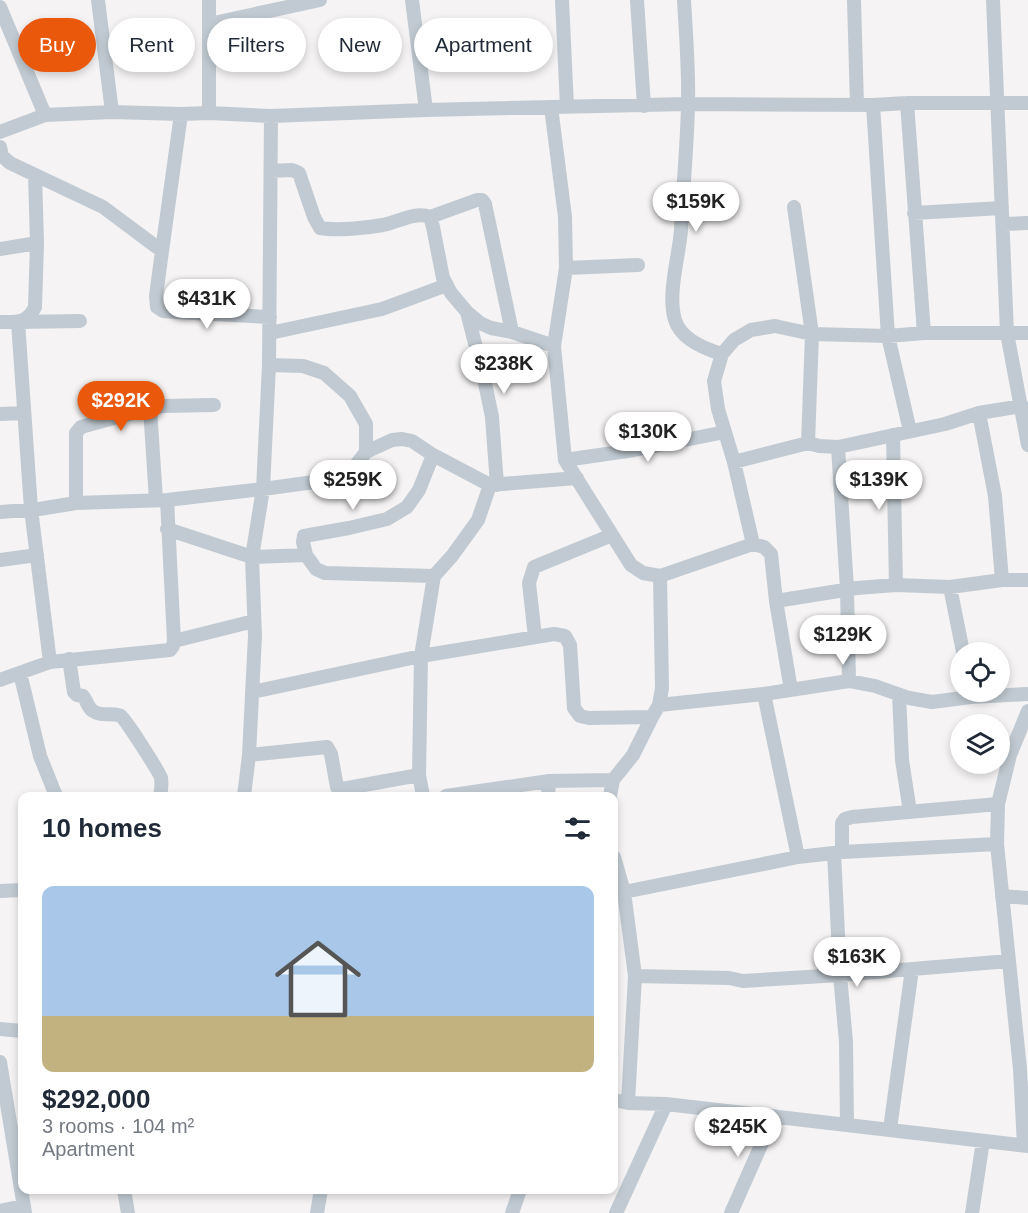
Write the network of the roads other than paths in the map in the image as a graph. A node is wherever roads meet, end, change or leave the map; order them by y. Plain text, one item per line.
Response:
1 (98, 0) edge
2 (208, 0) edge
3 (320, 0) edge
4 (412, 0) edge
5 (562, 0) edge
6 (638, 0) edge
7 (684, 0) edge
8 (854, 0) edge
9 (993, 0) edge
10 (0, 7) edge
11 (209, 18) edge
12 (237, 18) edge
13 (209, 72) edge
14 (907, 103) junction
15 (1028, 103) edge
16 (688, 104) junction
17 (998, 104) junction
18 (857, 105) junction
19 (873, 105) junction
20 (644, 106) junction
21 (551, 107) junction
22 (567, 107) junction
23 (426, 110) junction
24 (112, 112) junction
25 (209, 113) junction
26 (181, 114) junction
27 (45, 115) junction
28 (271, 116) junction
29 (0, 132) edge
30 (0, 147) edge
31 (271, 171) junction
32 (36, 175) junction
33 (794, 207) dead end
34 (1002, 208) junction
35 (914, 213) junction
36 (430, 217) junction
37 (1028, 223) edge
38 (1003, 224) junction
39 (37, 243) junction
40 (0, 249) edge
41 (162, 251) junction
42 (638, 265) dead end
43 (566, 268) junction
44 (447, 285) junction
45 (467, 312) junction
46 (270, 316) junction
47 (80, 321) dead end
48 (0, 322) edge
49 (18, 322) junction
50 (512, 332) junction
51 (270, 333) junction
52 (924, 333) junction
53 (1007, 333) junction
54 (1028, 333) edge
55 (812, 334) junction
56 (888, 336) junction
57 (554, 346) junction
58 (722, 354) junction
59 (269, 365) junction
60 (214, 405) dead end
61 (1022, 406) junction
62 (150, 408) junction
63 (24, 413) junction
64 (0, 414) edge
65 (979, 414) junction
66 (910, 431) junction
67 (724, 432) junction
68 (893, 435) junction
69 (808, 443) junction
70 (1028, 445) edge
71 (838, 447) junction
72 (366, 452) junction
73 (434, 455) junction
74 (565, 460) junction
75 (734, 462) junction
76 (577, 478) junction
77 (493, 485) junction
78 (263, 489) junction
79 (161, 500) junction
80 (76, 503) junction
81 (31, 509) junction
82 (0, 512) edge
83 (167, 528) junction
84 (612, 535) junction
85 (753, 544) junction
86 (37, 555) junction
87 (306, 555) junction
88 (252, 557) junction
89 (0, 560) edge
90 (434, 576) junction
91 (660, 576) junction
92 (1002, 580) junction
93 (1028, 580) edge
94 (896, 585) junction
95 (950, 587) junction
96 (847, 590) junction
97 (776, 601) junction
98 (254, 621) junction
99 (535, 637) junction
100 (174, 640) junction
101 (961, 642) edge
102 (421, 656) junction
103 (69, 659) junction
104 (50, 662) junction
105 (20, 673) junction
106 (0, 680) edge
107 (849, 681) junction
108 (791, 690) junction
109 (252, 692) junction
110 (764, 694) junction
111 (1010, 694) edge
112 (1028, 694) edge
113 (899, 695) junction
114 (950, 698) edge
115 (656, 711) junction
116 (1028, 711) edge
117 (249, 755) junction
118 (419, 775) junction
119 (613, 780) junction
120 (549, 781) junction
121 (54, 792) edge
122 (160, 792) edge
123 (244, 792) edge
124 (350, 792) edge
125 (422, 792) edge
126 (473, 792) edge
127 (548, 792) edge
128 (611, 792) edge
129 (998, 804) junction
130 (910, 812) junction
131 (997, 844) junction
132 (838, 852) junction
133 (798, 856) junction
134 (618, 871) edge
135 (18, 890) edge
136 (0, 891) edge
137 (624, 892) junction
138 (1002, 896) junction
139 (1028, 898) edge
140 (1010, 961) junction
141 (912, 969) junction
142 (840, 975) junction
143 (635, 976) junction
144 (0, 1029) edge
145 (18, 1031) edge
146 (0, 1062) edge
147 (618, 1101) edge
148 (628, 1102) junction
149 (666, 1104) junction
150 (774, 1116) junction
151 (847, 1125) junction
152 (891, 1129) junction
153 (983, 1141) junction
154 (1026, 1146) edge
155 (18, 1172) edge
156 (22, 1194) edge
157 (125, 1194) edge
158 (320, 1194) edge
159 (519, 1194) edge
160 (24, 1209) edge
161 (0, 1211) edge
162 (128, 1213) edge
163 (317, 1213) edge
164 (512, 1213) edge
165 (615, 1213) edge
166 (731, 1213) edge
167 (972, 1213) edge

1 - 24 street
2 - 11 street
3 - 12 street
4 - 23 street
5 - 22 street
6 - 20 street
7 - 16 street
8 - 18 street
9 - 17 street
10 - 27 street
13 - 25 street
14 - 17 street
14 - 19 street
14 - 35 street
15 - 17 street
16 - 18 street
16 - 20 street
16 - 58 street
17 - 34 street
18 - 19 street
19 - 56 street
20 - 22 street
21 - 22 street
21 - 23 street
21 - 43 street
23 - 28 street
24 - 26 street
24 - 27 street
25 - 26 street
25 - 28 street
26 - 41 street
27 - 29 street
28 - 31 street
30 - 32 street
31 - 36 street
31 - 46 street
32 - 39 street
32 - 41 street
33 - 55 street
34 - 35 street
34 - 38 street
35 - 52 street
36 - 44 street
36 - 50 street
37 - 38 street
38 - 53 street
39 - 40 street
39 - 49 street
41 - 46 street
42 - 43 street
43 - 57 street
44 - 45 street
44 - 51 street
45 - 50 street
45 - 77 street
46 - 51 street
47 - 49 street
48 - 49 street
49 - 63 street
50 - 57 street
51 - 59 street
52 - 53 street
52 - 56 street
53 - 54 street
53 - 61 street
55 - 56 street
55 - 58 street
55 - 69 street
56 - 66 street
57 - 74 street
58 - 67 street
59 - 72 street
59 - 78 street
60 - 62 street
61 - 65 street
61 - 70 street
62 - 79 street
62 - 80 street
63 - 64 street
63 - 81 street
65 - 66 street
65 - 92 street
66 - 68 street
67 - 74 street
67 - 75 street
68 - 71 street
68 - 94 street
69 - 71 street
69 - 75 street
71 - 96 street
72 - 73 street
72 - 78 street
73 - 77 street
73 - 87 street
74 - 76 street
75 - 85 street
76 - 77 street
76 - 84 street
77 - 90 street
78 - 79 street
78 - 88 street
79 - 80 street
79 - 83 street
80 - 81 street
81 - 82 street
81 - 86 street
83 - 88 street
83 - 100 street
84 - 91 street
84 - 99 street
85 - 91 street
85 - 97 street
86 - 89 street
86 - 104 street
87 - 88 street
87 - 90 street
88 - 98 street
90 - 102 street
91 - 115 street
92 - 93 street
92 - 95 street
94 - 95 street
94 - 96 street
95 - 101 street
96 - 97 street
96 - 107 street
97 - 108 street
98 - 100 street
98 - 109 street
99 - 102 street
99 - 115 street
100 - 103 street
102 - 109 street
102 - 118 street
103 - 104 street
103 - 122 street
104 - 105 street
105 - 106 street
105 - 121 street
107 - 108 street
107 - 113 street
108 - 110 street
109 - 117 street
110 - 115 street
110 - 133 street
111 - 112 street
113 - 114 street
113 - 130 street
115 - 119 street
116 - 129 street
117 - 123 street
117 - 124 street
118 - 124 street
118 - 125 street
119 - 120 street
119 - 128 street
120 - 126 street
120 - 127 street
129 - 130 street
129 - 131 street
130 - 132 street
131 - 132 street
131 - 138 street
132 - 133 street
132 - 142 street
133 - 137 street
134 - 137 street
135 - 136 street
137 - 143 street
138 - 139 street
138 - 140 street
140 - 141 street
140 - 154 street
141 - 142 street
141 - 152 street
142 - 143 street
142 - 151 street
143 - 148 street
144 - 145 street
146 - 155 street
147 - 148 street
148 - 149 street
149 - 150 street
149 - 165 street
150 - 151 street
150 - 166 street
151 - 152 street
152 - 153 street
153 - 154 street
153 - 167 street
156 - 160 street
157 - 162 street
158 - 163 street
159 - 164 street
160 - 161 street

